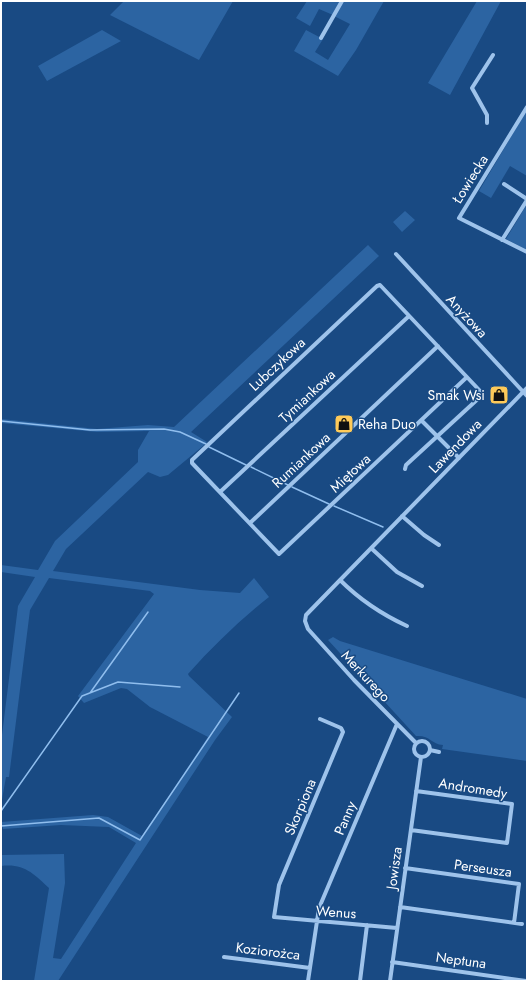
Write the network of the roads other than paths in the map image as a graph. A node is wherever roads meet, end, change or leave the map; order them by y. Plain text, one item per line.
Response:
1 (342, 1) edge
2 (321, 38) dead end
3 (493, 56) dead end
4 (527, 107) edge
5 (487, 124) dead end
6 (504, 184) dead end
7 (527, 199) edge
8 (502, 240) junction
9 (527, 252) edge
10 (396, 254) dead end
11 (409, 316) junction
12 (438, 346) junction
13 (467, 377) junction
14 (527, 388) edge
15 (523, 392) junction
16 (527, 396) edge
17 (422, 421) junction
18 (437, 436) junction
19 (458, 458) junction
20 (405, 469) dead end
21 (220, 492) junction
22 (402, 516) junction
23 (250, 523) junction
24 (439, 545) dead end
25 (371, 548) junction
26 (340, 580) junction
27 (422, 586) dead end
28 (305, 622) joint
29 (407, 626) dead end
30 (320, 719) dead end
31 (397, 724) junction
32 (416, 743) junction
33 (430, 750) junction
34 (439, 752) dead end
35 (421, 757) junction
36 (416, 791) junction
37 (411, 830) junction
38 (405, 868) junction
39 (400, 907) junction
40 (274, 917) joint
41 (316, 922) junction
42 (514, 923) junction
43 (522, 924) dead end
44 (367, 925) junction
45 (397, 928) junction
46 (224, 957) dead end
47 (392, 962) junction
48 (310, 968) junction
49 (308, 981) edge
50 (360, 981) edge
51 (390, 981) edge
52 (526, 981) edge

1 - 2 street
3 - 5 street
4 - 8 street, Łowiecka
6 - 7 street
7 - 8 street
8 - 9 street, Łowiecka
10 - 15 street, Anyżowa
11 - 12 street, Lubczykowa
11 - 21 street, Tymiankowa
11 - 21 street, Lubczykowa
12 - 13 street, Lubczykowa
12 - 23 street, Rumiankowa
13 - 17 street, Miętowa
13 - 18 street, Lubczykowa
14 - 15 street, Lawendowa
15 - 16 street, Anyżowa
15 - 19 street, Lawendowa
17 - 18 street
17 - 23 street, Miętowa
18 - 19 street
18 - 20 street
19 - 22 street, Lawendowa
21 - 23 street, Lubczykowa
22 - 24 street
22 - 25 street, Lawendowa
25 - 26 street, Lawendowa
25 - 27 street
26 - 28 street, Lawendowa
26 - 29 street
28 - 31 street, Merkurego
30 - 40 street, Skorpiona
31 - 32 street, Merkurego
31 - 41 street, Panny
32 - 33 street
32 - 35 street, Jowisza
33 - 34 street
33 - 35 street
35 - 36 street, Jowisza
36 - 37 street, Jowisza
36 - 37 street, Andromedy
37 - 38 street, Jowisza
38 - 39 street, Jowisza
38 - 42 street, Perseusza
39 - 42 street
39 - 45 street, Jowisza
40 - 41 street, Wenus
41 - 44 street, Wenus
41 - 48 street, Koziorożca
42 - 43 street
44 - 45 street, Wenus
44 - 50 street
45 - 47 street, Jowisza
46 - 48 street, Koziorożca
47 - 51 street, Jowisza
47 - 52 street, Neptuna
48 - 49 street, Koziorożca

